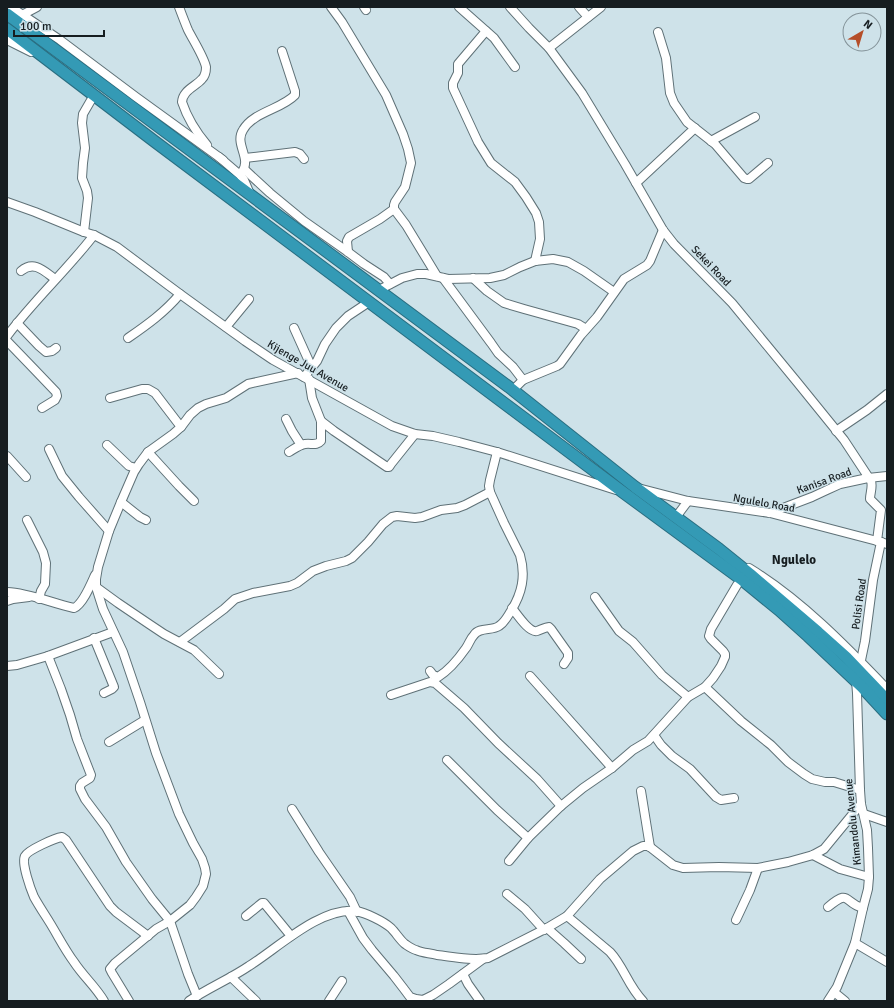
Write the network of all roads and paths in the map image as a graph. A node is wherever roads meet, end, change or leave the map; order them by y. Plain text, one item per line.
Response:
1 (11, 7) edge
2 (36, 7) edge
3 (180, 7) edge
4 (331, 7) edge
5 (459, 7) edge
6 (511, 7) edge
7 (579, 7) edge
8 (601, 7) edge
9 (7, 14) edge
10 (22, 15) junction
11 (588, 17) junction
12 (7, 29) edge
13 (486, 31) junction
14 (658, 32) dead end
15 (7, 40) edge
16 (549, 48) junction
17 (282, 51) dead end
18 (51, 62) junction
19 (515, 67) dead end
20 (94, 95) junction
21 (755, 117) dead end
22 (695, 128) junction
23 (711, 141) junction
24 (245, 158) junction
25 (304, 158) dead end
26 (223, 160) junction
27 (768, 163) dead end
28 (242, 172) junction
29 (636, 183) junction
30 (250, 194) junction
31 (7, 202) edge
32 (394, 209) junction
33 (663, 230) junction
34 (84, 232) junction
35 (94, 235) junction
36 (348, 252) junction
37 (535, 261) junction
38 (20, 271) dead end
39 (440, 277) junction
40 (473, 278) junction
41 (55, 280) junction
42 (390, 284) junction
43 (379, 290) junction
44 (614, 292) junction
45 (180, 294) junction
46 (248, 299) dead end
47 (369, 302) junction
48 (17, 323) junction
49 (226, 327) junction
50 (294, 328) dead end
51 (586, 329) junction
52 (7, 336) edge
53 (128, 338) dead end
54 (7, 341) edge
55 (56, 348) dead end
56 (312, 368) junction
57 (304, 376) junction
58 (523, 380) junction
59 (511, 389) junction
60 (887, 394) edge
61 (110, 398) dead end
62 (498, 399) junction
63 (42, 408) dead end
64 (541, 412) junction
65 (286, 419) dead end
66 (321, 421) junction
67 (531, 424) junction
68 (181, 427) junction
69 (836, 431) junction
70 (415, 434) junction
71 (106, 445) dead end
72 (301, 445) junction
73 (49, 449) dead end
74 (148, 452) junction
75 (289, 452) dead end
76 (497, 452) junction
77 (7, 456) edge
78 (136, 468) junction
79 (887, 476) edge
80 (26, 478) dead end
81 (868, 478) junction
82 (635, 487) junction
83 (490, 492) junction
84 (624, 493) junction
85 (194, 501) dead end
86 (688, 501) junction
87 (120, 502) junction
88 (770, 513) junction
89 (676, 517) junction
90 (27, 520) dead end
91 (146, 520) dead end
92 (109, 531) junction
93 (882, 542) edge
94 (98, 567) junction
95 (738, 585) dead end
96 (96, 587) junction
97 (7, 592) edge
98 (595, 597) dead end
99 (37, 598) junction
100 (7, 601) edge
101 (512, 608) junction
102 (113, 632) junction
103 (94, 638) junction
104 (180, 642) junction
105 (48, 656) junction
106 (564, 664) dead end
107 (7, 666) edge
108 (860, 666) junction
109 (430, 670) dead end
110 (219, 674) dead end
111 (530, 676) dead end
112 (856, 681) junction
113 (705, 687) junction
114 (887, 689) edge
115 (104, 693) dead end
116 (391, 695) dead end
117 (688, 697) junction
118 (887, 700) edge
119 (887, 714) edge
120 (145, 720) junction
121 (654, 735) junction
122 (109, 742) dead end
123 (447, 760) dead end
124 (612, 768) junction
125 (860, 790) junction
126 (641, 791) dead end
127 (734, 798) dead end
128 (862, 804) junction
129 (561, 806) junction
130 (292, 809) dead end
131 (864, 814) junction
132 (887, 822) edge
133 (528, 838) junction
134 (650, 847) junction
135 (813, 855) junction
136 (510, 861) dead end
137 (758, 868) junction
138 (869, 877) junction
139 (507, 894) dead end
140 (828, 907) dead end
141 (862, 908) junction
142 (348, 911) junction
143 (357, 912) junction
144 (246, 916) dead end
145 (567, 916) junction
146 (736, 920) dead end
147 (170, 921) junction
148 (545, 929) junction
149 (148, 936) junction
150 (291, 936) junction
151 (855, 943) junction
152 (483, 959) junction
153 (581, 959) dead end
154 (887, 962) edge
155 (463, 974) junction
156 (231, 977) junction
157 (342, 981) dead end
158 (834, 992) junction
159 (197, 996) junction
160 (104, 1001) edge
161 (129, 1001) edge
162 (189, 1001) edge
163 (256, 1001) edge
164 (329, 1001) edge
165 (480, 1001) edge
166 (643, 1001) edge
167 (828, 1001) edge
168 (845, 1001) edge

1 - 10 street
2 - 10 street
3 - 26 street
4 - 32 street
5 - 13 street
6 - 16 street, Sekei Road
7 - 11 street
8 - 11 street
9 - 30 highway
10 - 26 street
11 - 16 street
12 - 18 highway
13 - 19 street
13 - 37 street
14 - 22 street
15 - 18 street
16 - 29 street, Sekei Road
17 - 24 street
18 - 20 highway
20 - 34 street
20 - 47 highway
21 - 23 street
22 - 23 street
22 - 29 street
23 - 27 street
24 - 25 street
24 - 28 street
26 - 28 street
28 - 30 street
28 - 36 street
29 - 33 street, Sekei Road
30 - 43 highway
31 - 34 street, Kijenge Juu Avenue
32 - 36 street
32 - 39 street
33 - 44 street
33 - 69 street, Sekei Road
34 - 35 street, Kijenge Juu Avenue
35 - 41 street
35 - 45 street, Kijenge Juu Avenue
36 - 42 street
37 - 40 street
37 - 44 street
38 - 41 street
39 - 40 street
39 - 42 street
39 - 58 street
40 - 51 street
41 - 48 street
42 - 43 street
43 - 59 highway
44 - 51 street
45 - 49 street, Kijenge Juu Avenue
45 - 53 street
46 - 49 street
47 - 56 street
47 - 62 highway
48 - 52 street
48 - 55 street
49 - 57 street, Kijenge Juu Avenue
50 - 56 street
51 - 58 street
54 - 63 street
56 - 57 street
57 - 66 street
57 - 68 street
57 - 70 street, Kijenge Juu Avenue
58 - 59 street
59 - 62 highway
59 - 64 highway
60 - 69 street
61 - 68 street
62 - 67 highway
64 - 67 highway
64 - 82 highway
65 - 72 street
66 - 70 street
66 - 72 street
67 - 84 highway
68 - 74 street
69 - 81 street, Sekei Road
70 - 76 street, Kijenge Juu Avenue
71 - 78 street
72 - 75 street
73 - 92 street
74 - 78 street
74 - 85 street
76 - 83 street
76 - 84 street, Kijenge Juu Avenue
77 - 80 street
78 - 87 street
79 - 81 street, Kanisa Road
81 - 88 street, Kanisa Road
81 - 93 street, Sekei Road
82 - 86 street, Ngulelo Road
82 - 89 highway
83 - 101 street
83 - 104 street
84 - 112 highway
86 - 88 street, Ngulelo Road
86 - 89 street
87 - 91 street
87 - 92 street
88 - 93 street, Ngulelo Road
89 - 108 highway
90 - 99 street
92 - 94 street
93 - 108 street, Polisi Road
94 - 96 street
94 - 99 street
95 - 113 street
96 - 102 street
96 - 104 street
97 - 99 street
98 - 117 street
99 - 100 street
101 - 106 street
101 - 109 street
102 - 103 street
102 - 120 street
103 - 105 street
103 - 115 street
104 - 110 street
105 - 107 street
105 - 147 street
108 - 114 street
108 - 118 highway
111 - 124 street
112 - 119 highway
112 - 125 street, Kimandolu Avenue
113 - 117 street
113 - 125 street
116 - 129 street
117 - 121 street
120 - 122 street
120 - 147 street
121 - 124 street
121 - 127 street
123 - 133 street
124 - 129 street
125 - 128 street, Kimandolu Avenue
126 - 134 street
128 - 131 street, Kimandolu Avenue
128 - 135 street
129 - 133 street
130 - 143 street
131 - 132 street
131 - 138 street, Kimandolu Avenue
133 - 136 street
134 - 137 street
134 - 145 street
135 - 137 street
135 - 138 street
137 - 146 street
138 - 141 street, Kimandolu Avenue
139 - 148 street
140 - 141 street
141 - 151 street, Kimandolu Avenue
142 - 143 street
142 - 150 street
142 - 155 street
143 - 152 street
144 - 150 street
145 - 148 street
145 - 166 street
147 - 149 street
147 - 159 street
148 - 152 street
148 - 153 street
149 - 160 street
149 - 161 street
150 - 156 street
151 - 154 street
151 - 158 street, Kimandolu Avenue
152 - 155 street
155 - 165 street
156 - 159 street
156 - 163 street
157 - 164 street
158 - 167 street, Kimandolu Avenue
158 - 168 street
159 - 162 street

